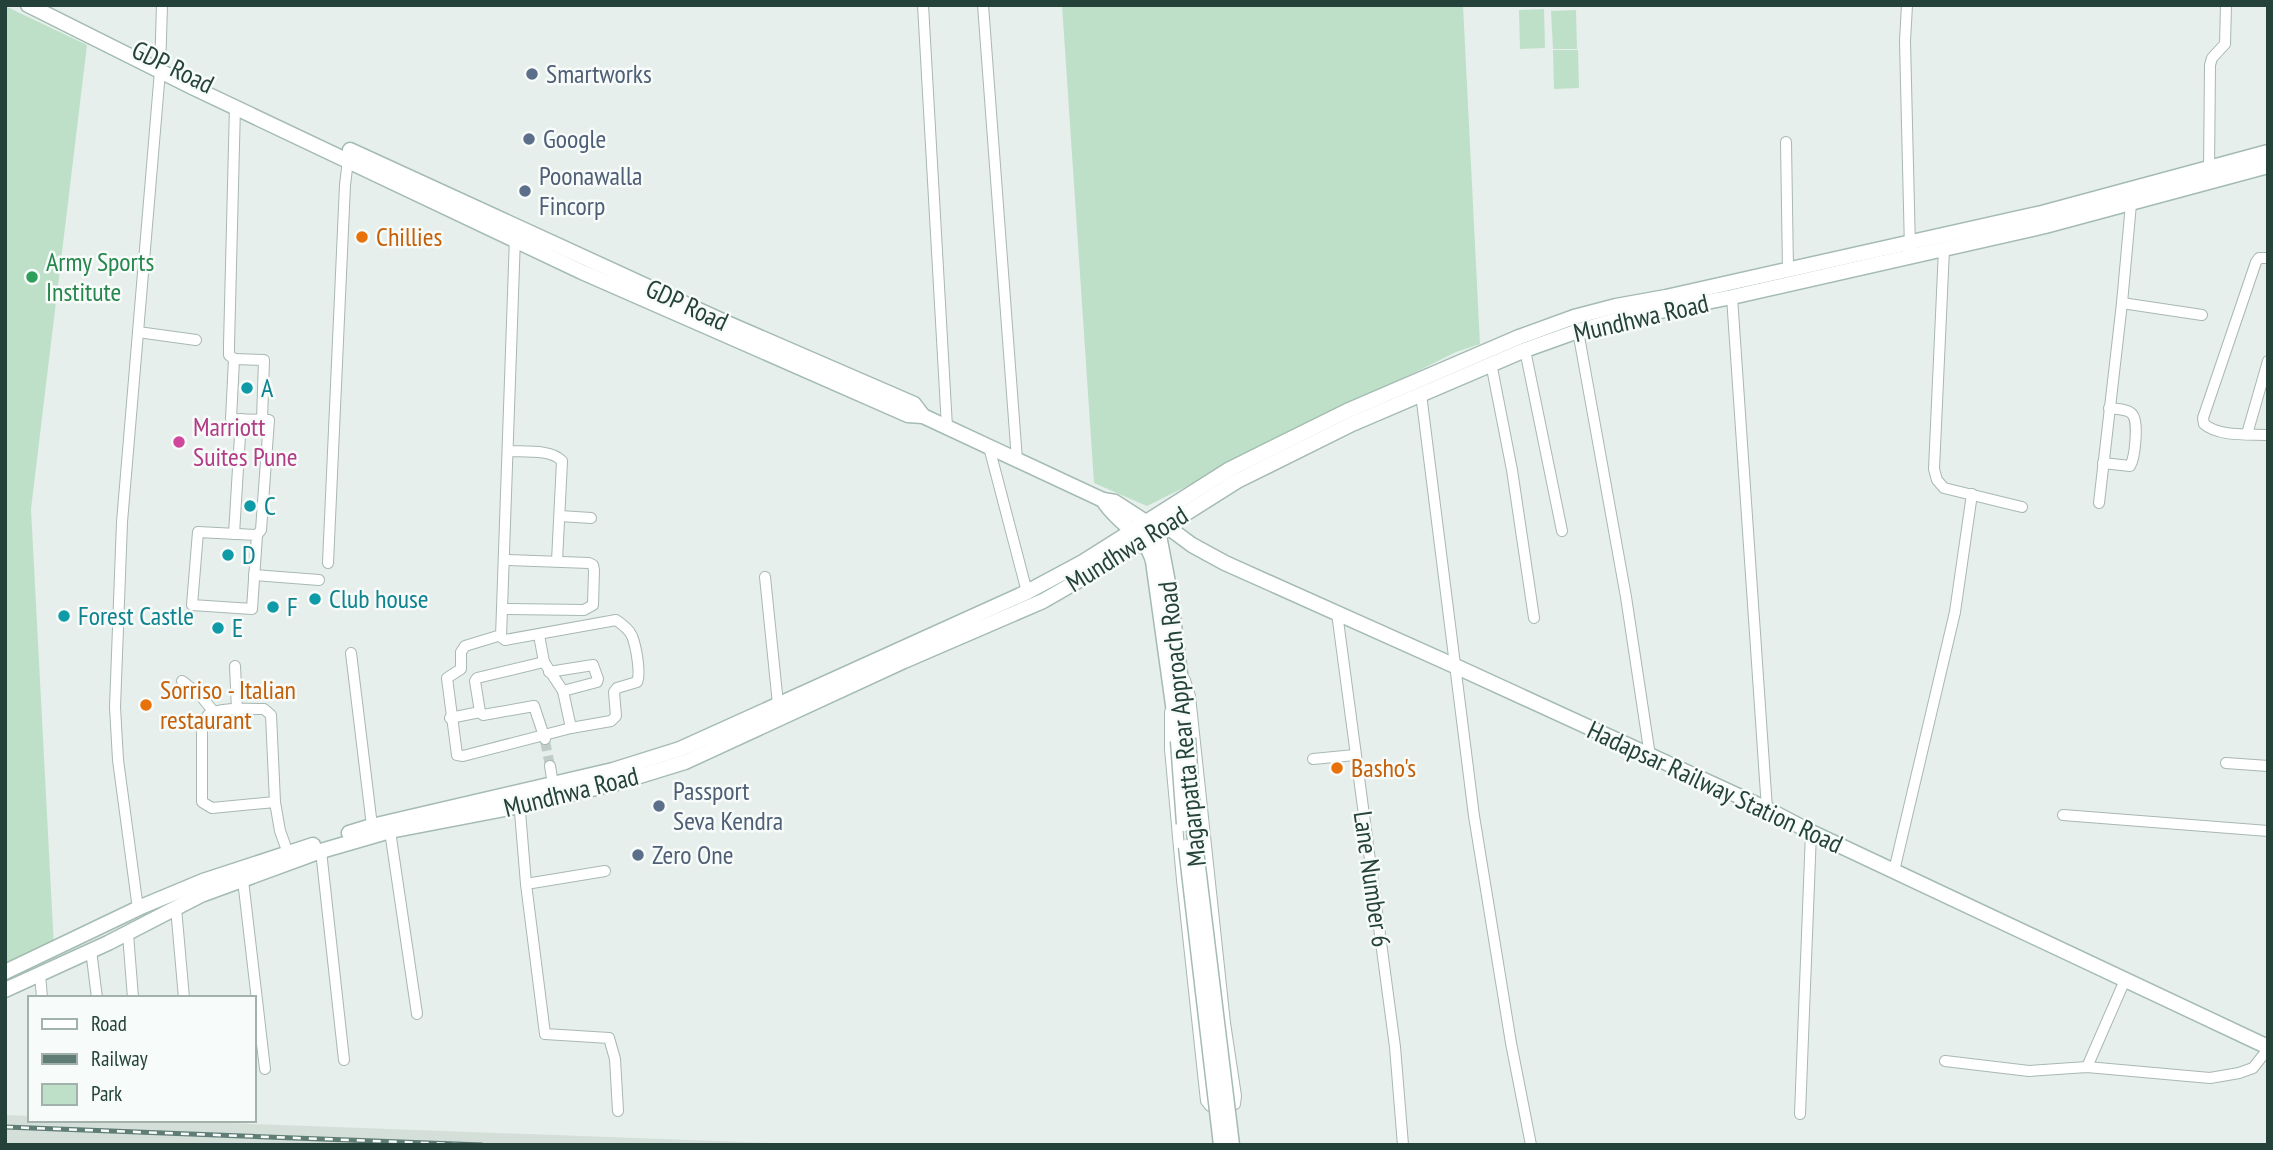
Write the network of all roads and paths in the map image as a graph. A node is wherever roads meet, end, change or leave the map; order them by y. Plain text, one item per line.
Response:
1 (28, 5) edge
2 (45, 5) edge
3 (162, 5) edge
4 (923, 5) edge
5 (983, 5) edge
6 (1907, 5) edge
7 (2226, 5) edge
8 (160, 66) junction
9 (235, 106) junction
10 (1786, 142) dead end
11 (348, 160) junction
12 (2263, 160) edge
13 (2209, 175) junction
14 (2131, 204) junction
15 (516, 232) junction
16 (1910, 249) junction
17 (1944, 249) junction
18 (2268, 258) edge
19 (1788, 270) junction
20 (1732, 297) junction
21 (2122, 303) junction
22 (2202, 315) dead end
23 (1578, 331) junction
24 (138, 332) junction
25 (196, 340) dead end
26 (1516, 348) junction
27 (234, 359) junction
28 (2268, 361) edge
29 (1491, 363) junction
30 (1421, 394) junction
31 (2109, 408) junction
32 (241, 419) junction
33 (262, 420) junction
34 (947, 427) junction
35 (2247, 434) junction
36 (2268, 435) edge
37 (989, 447) junction
38 (508, 451) junction
39 (1017, 460) junction
40 (2103, 463) junction
41 (1972, 494) junction
42 (1103, 500) junction
43 (2099, 503) dead end
44 (2022, 507) dead end
45 (560, 516) junction
46 (592, 518) dead end
47 (1156, 525) junction
48 (1562, 531) dead end
49 (234, 534) junction
50 (257, 535) junction
51 (1137, 535) junction
52 (505, 560) junction
53 (557, 561) junction
54 (328, 563) dead end
55 (254, 575) junction
56 (765, 577) dead end
57 (319, 580) dead end
58 (1027, 592) junction
59 (502, 609) junction
60 (1337, 613) junction
61 (1534, 618) dead end
62 (501, 635) junction
63 (539, 635) junction
64 (951, 635) junction
65 (352, 653) dead end
66 (234, 666) dead end
67 (1455, 666) junction
68 (547, 667) junction
69 (1179, 668) junction
70 (182, 681) dead end
71 (563, 691) junction
72 (1171, 696) junction
73 (778, 704) junction
74 (237, 710) junction
75 (214, 712) junction
76 (480, 712) junction
77 (450, 718) junction
78 (571, 729) junction
79 (545, 738) junction
80 (1183, 740) junction
81 (1355, 755) junction
82 (682, 756) junction
83 (1650, 757) junction
84 (1313, 759) dead end
85 (2226, 763) dead end
86 (550, 766) tunnel mouth
87 (2268, 766) edge
88 (554, 784) junction
89 (519, 799) junction
90 (275, 802) junction
91 (1767, 809) junction
92 (2063, 815) dead end
93 (372, 826) junction
94 (390, 831) junction
95 (2268, 831) edge
96 (1811, 832) junction
97 (321, 851) junction
98 (288, 853) junction
99 (605, 871) dead end
100 (1894, 871) junction
101 (243, 880) junction
102 (526, 884) junction
103 (176, 908) junction
104 (138, 909) junction
105 (120, 918) junction
106 (133, 930) junction
107 (86, 947) junction
108 (5, 972) edge
109 (40, 974) junction
110 (2125, 980) junction
111 (5, 986) edge
112 (42, 996) edge
113 (97, 996) edge
114 (133, 996) edge
115 (184, 996) edge
116 (417, 1014) dead end
117 (2268, 1048) edge
118 (344, 1060) dead end
119 (1945, 1061) dead end
120 (2087, 1067) junction
121 (265, 1069) dead end
122 (618, 1111) dead end
123 (1800, 1114) dead end
124 (1221, 1145) edge
125 (1232, 1145) edge
126 (1403, 1145) edge
127 (1531, 1145) edge

1 - 8 main road
2 - 8 main road, GDP Road
3 - 8 street
4 - 34 street
5 - 39 street
6 - 16 street
7 - 13 street
8 - 9 main road
8 - 15 main road, GDP Road
8 - 24 street
9 - 11 main road
9 - 27 street
10 - 19 street
11 - 15 main road
11 - 54 street
12 - 13 main road, Mundhwa Road
13 - 14 main road, Mundhwa Road
13 - 16 main road, Mundhwa Road
14 - 17 main road, Mundhwa Road
14 - 21 street
15 - 34 main road, GDP Road
15 - 38 street
16 - 17 main road, Mundhwa Road
16 - 19 main road, Mundhwa Road
16 - 20 main road, Mundhwa Road
17 - 41 street
18 - 35 street
19 - 26 main road, Mundhwa Road
20 - 23 main road, Mundhwa Road
20 - 91 street
21 - 22 street
21 - 31 street
23 - 26 main road, Mundhwa Road
23 - 83 street
24 - 25 street
24 - 104 street
26 - 29 main road, Mundhwa Road
26 - 47 main road, Mundhwa Road
26 - 48 street
27 - 32 street
27 - 33 street
28 - 35 street
29 - 30 main road, Mundhwa Road
29 - 61 street
30 - 47 main road, Mundhwa Road
30 - 67 street
31 - 40 street
31 - 40 street
32 - 33 street
32 - 49 street
33 - 50 street
34 - 37 main road, GDP Road
35 - 36 street
37 - 39 main road, GDP Road
37 - 58 street
38 - 45 street
38 - 52 street
39 - 42 main road, GDP Road
40 - 43 street
41 - 44 street
41 - 100 street
42 - 47 main road
42 - 51 main road, Magarpatta Rear Approach Road
45 - 46 street
45 - 53 street
47 - 51 main road, Mundhwa Road
47 - 60 main road, Hadapsar Railway Station Road
47 - 69 main road, Magarpatta Rear Approach Road
49 - 50 street
49 - 55 street
50 - 55 street
51 - 58 main road, Mundhwa Road
51 - 64 main road, Mundhwa Road
51 - 72 main road, Magarpatta Rear Approach Road
52 - 53 street
52 - 59 street
53 - 59 street
55 - 57 street
56 - 73 street
58 - 64 main road, Mundhwa Road
59 - 62 street
60 - 67 main road, Hadapsar Railway Station Road
60 - 81 street, Lane Number 6
62 - 63 street
62 - 77 street
63 - 68 street
63 - 78 street
64 - 73 main road, Mundhwa Road
64 - 82 main road, Mundhwa Road
65 - 93 street
66 - 74 street
67 - 83 main road, Hadapsar Railway Station Road
67 - 127 street
68 - 71 street
68 - 71 street
68 - 76 street
69 - 72 street
69 - 80 main road, Magarpatta Rear Approach Road
70 - 75 street
71 - 78 street
72 - 80 main road, Magarpatta Rear Approach Road
73 - 82 main road, Mundhwa Road
74 - 75 street
74 - 90 street
75 - 90 street
76 - 77 street
76 - 79 street
77 - 79 street
78 - 79 street
80 - 124 main road, Magarpatta Rear Approach Road, bridge
80 - 125 main road, Magarpatta Rear Approach Road, bridge
81 - 84 street
81 - 126 street, Lane Number 6
82 - 88 main road, Mundhwa Road
82 - 89 main road, Mundhwa Road
83 - 91 main road, Hadapsar Railway Station Road
85 - 87 street
86 - 88 street
88 - 89 main road, Mundhwa Road
89 - 93 main road, Mundhwa Road
89 - 94 main road, Mundhwa Road
89 - 102 street
90 - 98 street
91 - 96 main road, Hadapsar Railway Station Road
92 - 95 street
93 - 98 main road, Mundhwa Road
94 - 97 main road, Mundhwa Road
94 - 116 street
96 - 100 main road, Hadapsar Railway Station Road
96 - 123 street
97 - 101 main road, Mundhwa Road
97 - 118 street
98 - 104 main road, Mundhwa Road
99 - 102 street
100 - 110 main road, Hadapsar Railway Station Road
101 - 103 main road, Mundhwa Road
101 - 121 street
102 - 122 street
103 - 106 main road, Mundhwa Road
103 - 115 street
104 - 105 main road, Mundhwa Road
105 - 107 main road
105 - 108 main road, Mundhwa Road
106 - 107 main road, Mundhwa Road
106 - 114 street
107 - 109 main road
107 - 111 main road
107 - 113 street
109 - 111 main road
109 - 112 street
110 - 117 main road, Hadapsar Railway Station Road
110 - 120 street
117 - 120 street
119 - 120 street

